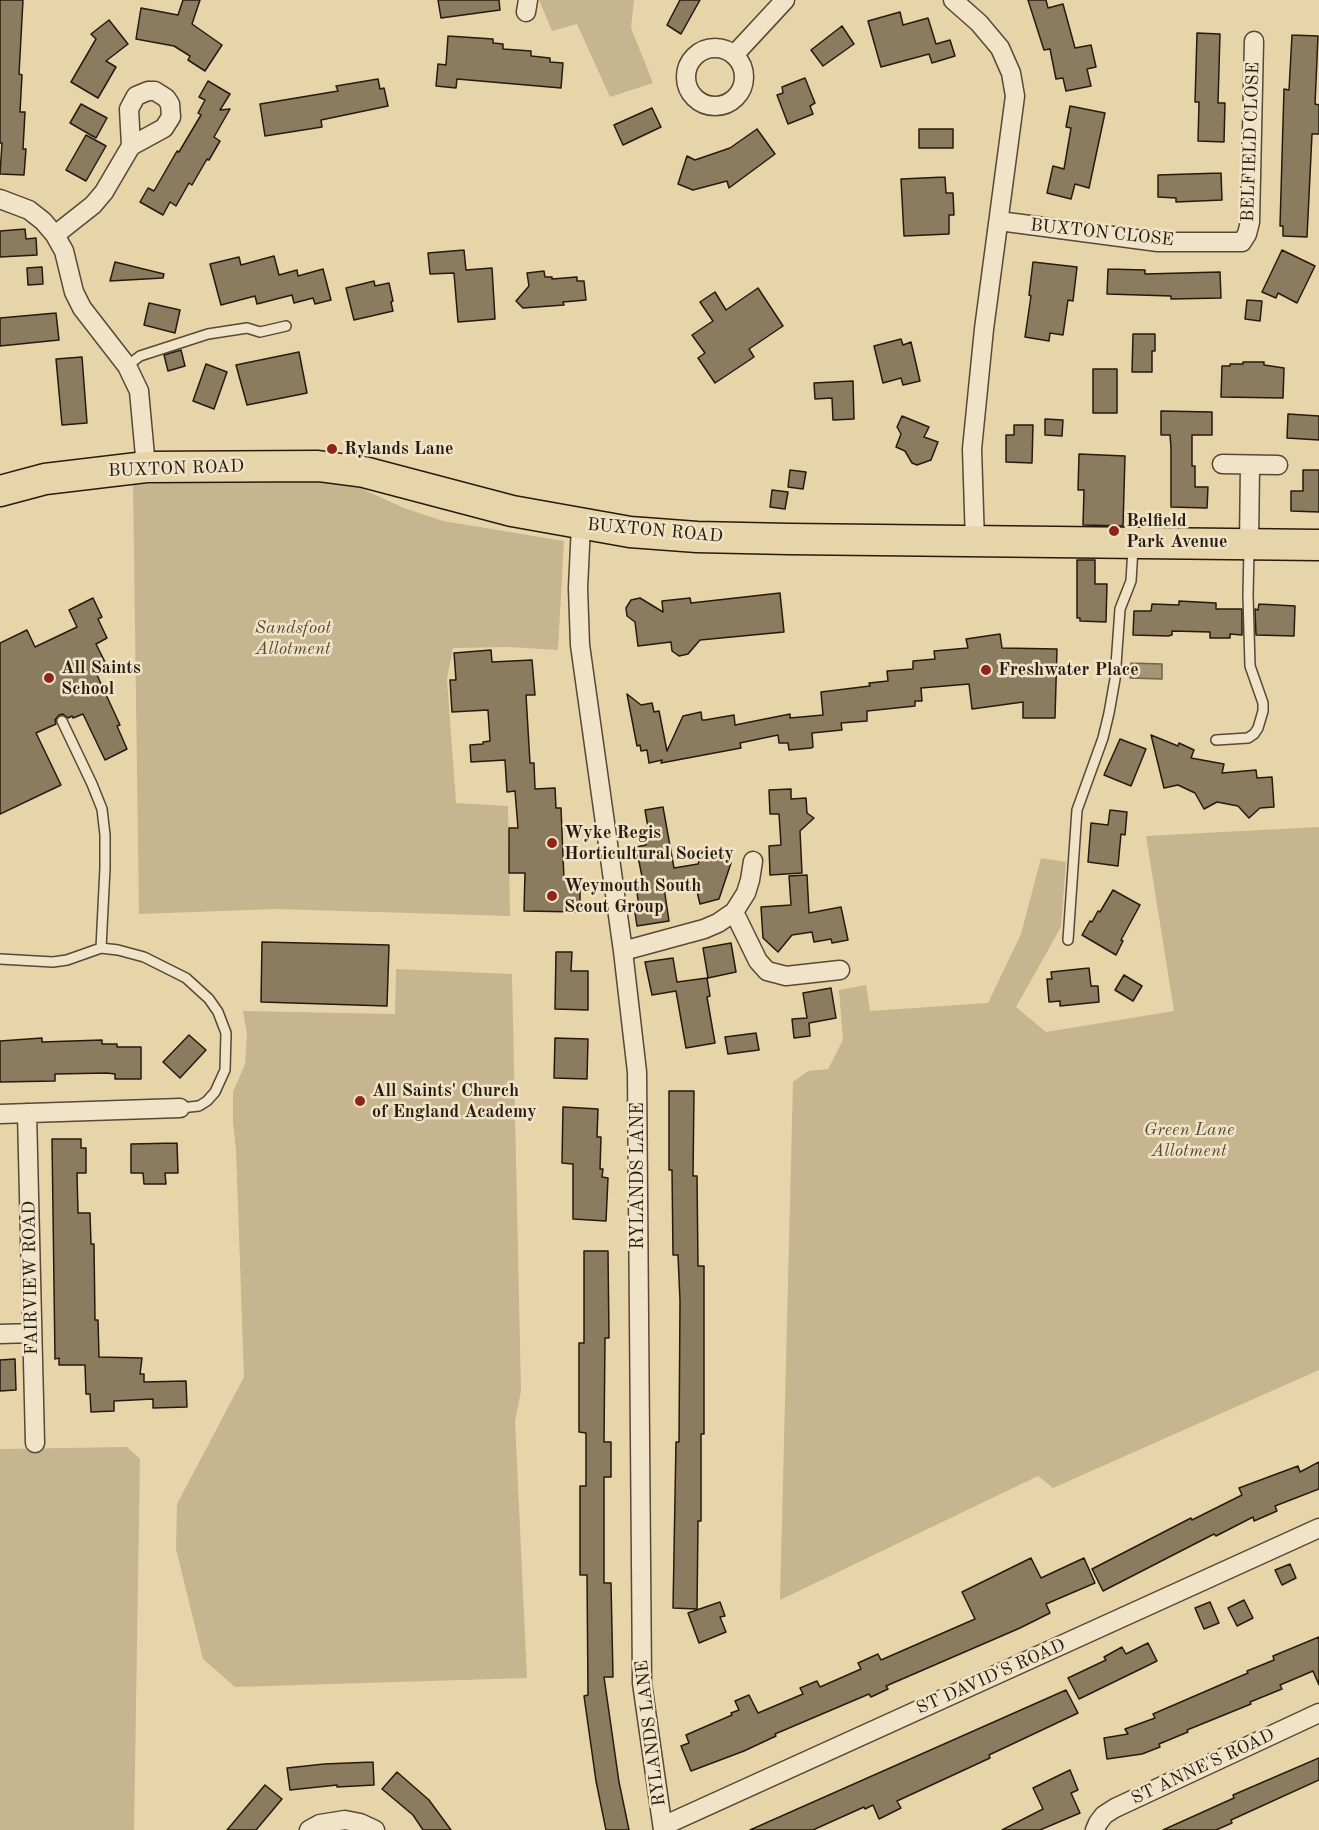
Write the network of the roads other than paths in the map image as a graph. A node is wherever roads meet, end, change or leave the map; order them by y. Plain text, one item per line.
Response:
1 (785, 0) edge
2 (953, 0) edge
3 (1254, 41) dead end
4 (734, 55) dead end
5 (131, 146) dead end
6 (0, 199) edge
7 (999, 221) junction
8 (55, 235) junction
9 (1242, 242) joint
10 (286, 326) dead end
11 (127, 366) junction
12 (1222, 464) dead end
13 (1250, 465) junction
14 (1278, 465) dead end
15 (146, 467) junction
16 (0, 491) edge
17 (581, 525) junction
18 (975, 542) junction
19 (1133, 543) junction
20 (1250, 544) junction
21 (1319, 545) edge
22 (62, 721) dead end
23 (1216, 740) dead end
24 (753, 861) dead end
25 (734, 912) junction
26 (1068, 940) dead end
27 (101, 948) junction
28 (623, 951) junction
29 (0, 959) edge
30 (840, 970) dead end
31 (180, 1108) joint
32 (27, 1113) junction
33 (0, 1114) edge
34 (32, 1333) junction
35 (0, 1334) edge
36 (35, 1443) dead end
37 (1319, 1528) edge
38 (1319, 1713) edge
39 (663, 1828) edge
40 (309, 1830) edge
41 (375, 1830) edge
42 (1095, 1830) edge

1 - 4 street
2 - 7 street
3 - 9 street, BELFIELD CLOSE
5 - 8 street
6 - 8 street
7 - 9 street, BUXTON CLOSE
7 - 18 street
8 - 11 street
10 - 11 lane
11 - 15 street
12 - 13 street
13 - 14 street
13 - 20 street
15 - 16 highway, BUXTON ROAD
15 - 17 highway, BUXTON ROAD
17 - 18 highway, BUXTON ROAD
17 - 28 street, RYLANDS LANE
18 - 19 highway, BUXTON ROAD
19 - 20 highway, BUXTON ROAD
19 - 26 lane
20 - 21 highway, BUXTON ROAD
20 - 23 lane
22 - 27 lane
24 - 25 street
25 - 28 street
25 - 30 street
27 - 29 lane
27 - 31 lane
28 - 39 street, RYLANDS LANE
31 - 32 street
32 - 33 street
32 - 34 street, FAIRVIEW ROAD
34 - 35 street
34 - 36 street, FAIRVIEW ROAD
37 - 39 street, ST DAVID'S ROAD
38 - 42 street, ST ANNE'S ROAD
40 - 41 street

